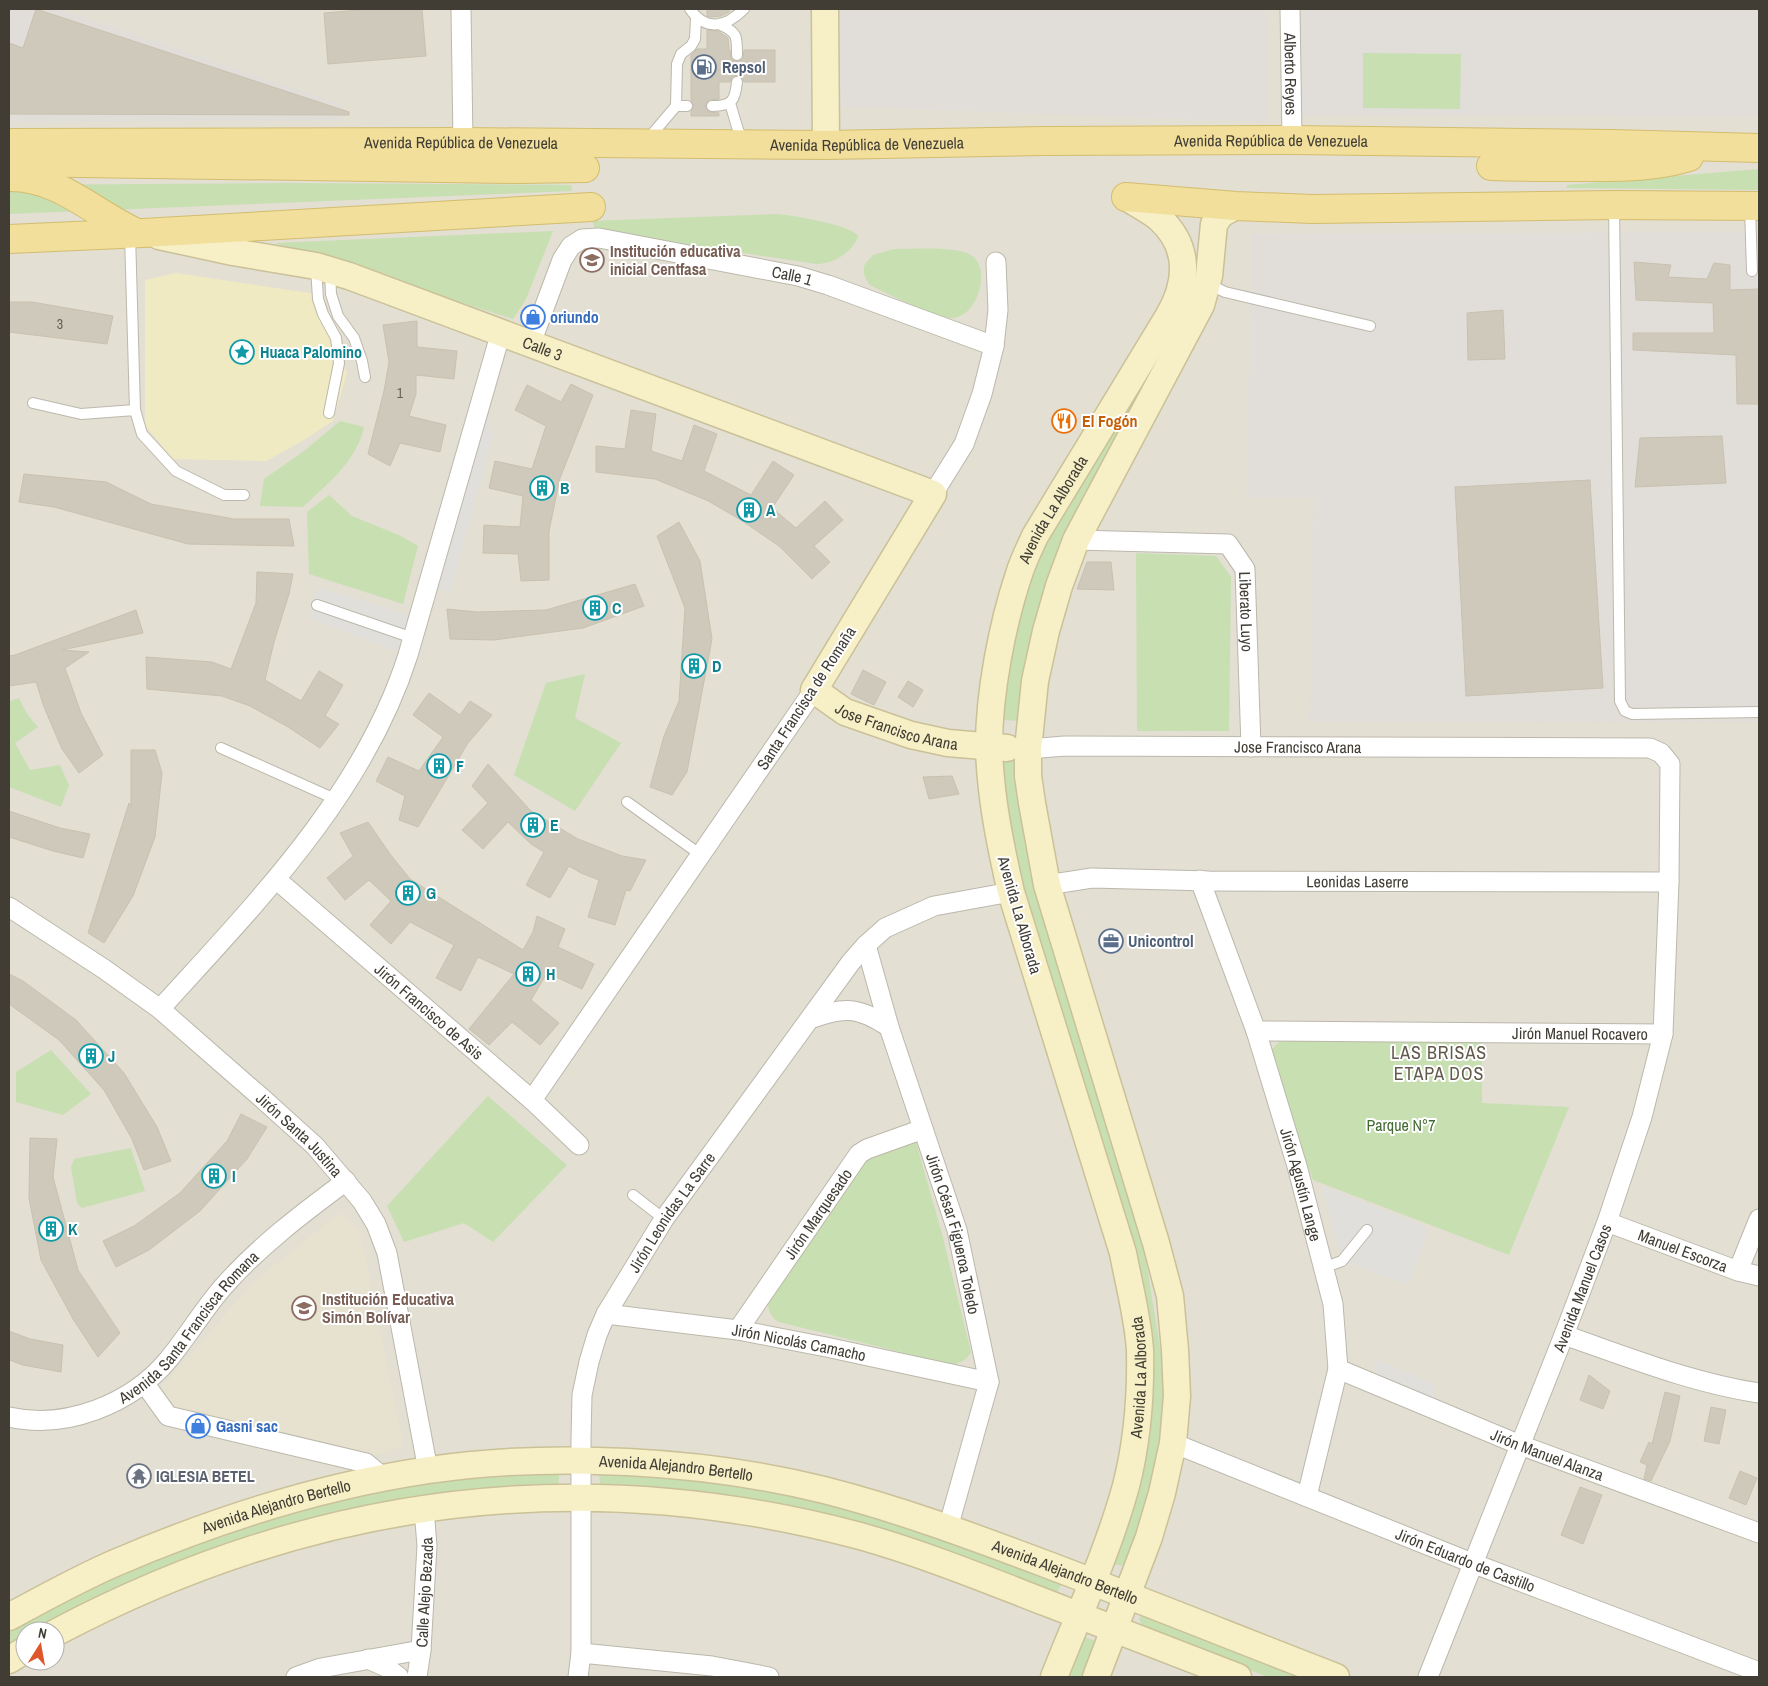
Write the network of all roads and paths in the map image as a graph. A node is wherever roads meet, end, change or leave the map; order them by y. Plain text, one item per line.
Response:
1 (461, 9) edge
2 (690, 9) edge
3 (744, 9) edge
4 (826, 9) edge
5 (1290, 9) edge
6 (696, 18) junction
7 (721, 24) junction
8 (737, 55) dead end
9 (737, 82) dead end
10 (730, 103) junction
11 (676, 106) junction
12 (687, 106) dead end
13 (712, 106) dead end
14 (1292, 140) junction
15 (463, 142) junction
16 (1476, 142) junction
17 (9, 143) edge
18 (645, 143) junction
19 (745, 144) junction
20 (826, 145) junction
21 (1725, 147) junction
22 (1759, 148) edge
23 (9, 162) edge
24 (1491, 166) junction
25 (1555, 167) junction
26 (430, 168) junction
27 (584, 168) dead end
28 (518, 169) junction
29 (9, 177) edge
30 (1126, 197) joint
31 (1614, 205) junction
32 (1236, 206) junction
33 (1556, 206) junction
34 (1754, 206) edge
35 (591, 207) dead end
36 (1451, 207) junction
37 (515, 212) junction
38 (137, 233) junction
39 (9, 239) edge
40 (996, 262) dead end
41 (323, 268) junction
42 (1752, 271) dead end
43 (1208, 284) junction
44 (1370, 326) dead end
45 (501, 332) junction
46 (531, 343) junction
47 (994, 346) junction
48 (365, 377) dead end
49 (33, 404) dead end
50 (135, 410) junction
51 (329, 413) dead end
52 (933, 494) junction
53 (244, 496) dead end
54 (1076, 540) junction
55 (317, 605) dead end
56 (413, 638) junction
57 (814, 690) junction
58 (1759, 712) edge
59 (989, 747) junction
60 (1250, 747) junction
61 (221, 748) dead end
62 (1028, 749) junction
63 (335, 799) junction
64 (627, 802) dead end
65 (701, 855) junction
66 (277, 880) junction
67 (1200, 880) junction
68 (1669, 882) junction
69 (1047, 885) junction
70 (1011, 892) junction
71 (11, 912) edge
72 (866, 945) junction
73 (160, 1009) junction
74 (810, 1019) junction
75 (889, 1027) junction
76 (1256, 1031) junction
77 (1663, 1034) junction
78 (532, 1100) junction
79 (923, 1129) junction
80 (579, 1145) dead end
81 (346, 1181) junction
82 (633, 1195) dead end
83 (664, 1219) junction
84 (1759, 1219) edge
85 (1607, 1222) junction
86 (1367, 1230) dead end
87 (1323, 1268) junction
88 (1738, 1271) junction
89 (1759, 1276) edge
90 (606, 1314) junction
91 (738, 1330) junction
92 (1564, 1335) junction
93 (1338, 1369) junction
94 (989, 1382) junction
95 (145, 1384) junction
96 (1759, 1393) edge
97 (9, 1417) edge
98 (1173, 1443) junction
99 (1520, 1445) junction
100 (581, 1462) junction
101 (428, 1470) junction
102 (384, 1478) junction
103 (1307, 1496) junction
104 (581, 1497) junction
105 (424, 1509) junction
106 (948, 1528) junction
107 (1759, 1533) edge
108 (1472, 1563) junction
109 (1091, 1582) junction
110 (1127, 1595) junction
111 (11, 1612) edge
112 (1078, 1615) junction
113 (65, 1627) edge
114 (1114, 1629) junction
115 (421, 1650) junction
116 (581, 1653) junction
117 (368, 1660) junction
118 (1759, 1672) edge
119 (296, 1677) edge
120 (399, 1677) edge
121 (417, 1677) edge
122 (578, 1677) edge
123 (769, 1677) edge
124 (1054, 1677) edge
125 (1096, 1677) edge
126 (1238, 1677) edge
127 (1336, 1677) edge
128 (1428, 1677) edge

1 - 15 street
2 - 6 lane
3 - 7 lane
4 - 20 main road
5 - 14 street, Alberto Reyes
6 - 7 lane
6 - 11 lane
7 - 8 lane
9 - 10 lane
10 - 13 lane
10 - 19 lane
11 - 12 lane
11 - 18 lane
14 - 16 main road, Avenida República de Venezuela
14 - 20 main road, Avenida República de Venezuela
15 - 17 main road, Avenida República de Venezuela
15 - 18 main road, Avenida República de Venezuela
15 - 26 main road
16 - 21 main road, Avenida República de Venezuela
16 - 24 main road
18 - 19 main road, Avenida República de Venezuela
19 - 20 main road, Avenida República de Venezuela
21 - 22 main road, Avenida República de Venezuela
21 - 25 main road, Avenida República de Venezuela
23 - 26 main road, Avenida República de Venezuela
24 - 25 main road, Avenida República de Venezuela
24 - 36 main road
25 - 33 main road
26 - 28 main road, Avenida República de Venezuela
27 - 28 main road, Avenida República de Venezuela
28 - 37 main road
29 - 38 main road
30 - 32 main road
30 - 59 main road, Avenida La Alborada
31 - 33 main road
31 - 34 main road
31 - 58 lane
32 - 36 main road
32 - 43 main road, Avenida La Alborada
33 - 36 main road
34 - 42 lane
35 - 37 main road
37 - 38 main road
38 - 39 main road
38 - 41 main road, Calle 3
38 - 50 lane
40 - 47 street, Santa Francisca de Romaña
41 - 45 main road, Calle 3
41 - 48 lane
41 - 51 lane
43 - 44 lane
43 - 54 main road, Avenida La Alborada
45 - 46 main road, Calle 3
45 - 56 street
46 - 47 street, Calle 1
46 - 52 main road, Calle 3
47 - 52 street, Santa Francisca de Romaña
49 - 50 lane
50 - 53 lane
52 - 57 main road, Santa Francisca de Romaña
54 - 60 street, Liberato Luyo
54 - 62 main road, Avenida La Alborada
55 - 56 lane
56 - 63 street
57 - 59 main road, Jose Francisco Arana
57 - 65 street, Santa Francisca de Romaña
59 - 62 main road, Jose Francisco Arana
59 - 70 main road, Avenida La Alborada
60 - 62 street, Jose Francisco Arana
60 - 68 street, Jose Francisco Arana
61 - 63 lane
62 - 69 main road, Avenida La Alborada
63 - 66 street
64 - 65 lane
65 - 78 street, Santa Francisca de Romaña
66 - 73 street
66 - 78 street, Jirón Francisco de Asis
67 - 68 street, Leonidas Laserre
67 - 69 street, Leonidas Laserre
67 - 76 street, Jirón Agustín Lange
68 - 77 street, Avenida Manuel Casos
69 - 98 main road, Avenida La Alborada
70 - 72 street, Jirón Leonidas La Sarre
70 - 109 main road, Avenida La Alborada
71 - 73 street, Jirón Santa Justina
72 - 74 street, Jirón Leonidas La Sarre
72 - 75 street, Jirón César Figueroa Toledo
73 - 81 street, Jirón Santa Justina
74 - 75 street
74 - 83 street, Jirón Leonidas La Sarre
75 - 79 street, Jirón César Figueroa Toledo
76 - 77 street, Jirón Manuel Rocavero
76 - 87 street, Jirón Agustín Lange
77 - 85 street, Avenida Manuel Casos
78 - 80 street, Jirón Francisco de Asis
79 - 91 street, Jirón Marquesado
79 - 94 street, Jirón César Figueroa Toledo
81 - 95 street, Avenida Santa Francisca Romana
81 - 101 street, Jirón Santa Justina
82 - 83 lane
83 - 90 street, Jirón Leonidas La Sarre
84 - 88 street
85 - 88 street, Manuel Escorza
85 - 92 street, Avenida Manuel Casos
86 - 87 lane
87 - 93 street, Jirón Agustín Lange
88 - 89 street, Manuel Escorza
90 - 91 street, Jirón Nicolás Camacho
90 - 100 street, Jirón Leonidas La Sarre
91 - 94 street, Jirón Nicolás Camacho
92 - 96 street
92 - 99 street, Avenida Manuel Casos
93 - 99 street, Jirón Manuel Alanza
93 - 103 street, Jirón Agustín Lange
94 - 106 street, Jirón César Figueroa Toledo
95 - 97 street, Avenida Santa Francisca Romana
95 - 102 street
98 - 103 street, Jirón Eduardo de Castillo
98 - 110 main road, Avenida La Alborada
99 - 107 street, Jirón Manuel Alanza
99 - 108 street, Avenida Manuel Casos
100 - 101 main road, Avenida Alejandro Bertello
100 - 104 street, Jirón Leonidas La Sarre
100 - 106 main road, Avenida Alejandro Bertello
101 - 102 main road, Avenida Alejandro Bertello
102 - 111 main road, Avenida Alejandro Bertello
103 - 108 street, Jirón Eduardo de Castillo
104 - 105 main road, Avenida Alejandro Bertello
104 - 112 main road, Avenida Alejandro Bertello
104 - 116 street, Jirón Leonidas La Sarre
105 - 113 main road, Avenida Alejandro Bertello
105 - 115 street, Calle Alejo Bezada
106 - 109 main road, Avenida Alejandro Bertello
108 - 118 street, Jirón Eduardo de Castillo
108 - 128 street, Avenida Manuel Casos
109 - 110 main road, Avenida Alejandro Bertello
109 - 112 main road, Avenida La Alborada
110 - 114 main road, Avenida La Alborada
110 - 127 main road, Avenida Alejandro Bertello
112 - 114 main road, Avenida Alejandro Bertello
112 - 124 main road, Avenida La Alborada
114 - 125 main road, Avenida La Alborada
114 - 126 main road, Avenida Alejandro Bertello
115 - 117 street
115 - 121 street, Calle Alejo Bezada
116 - 122 street, Jirón Leonidas La Sarre
116 - 123 street
117 - 119 street
117 - 120 street

